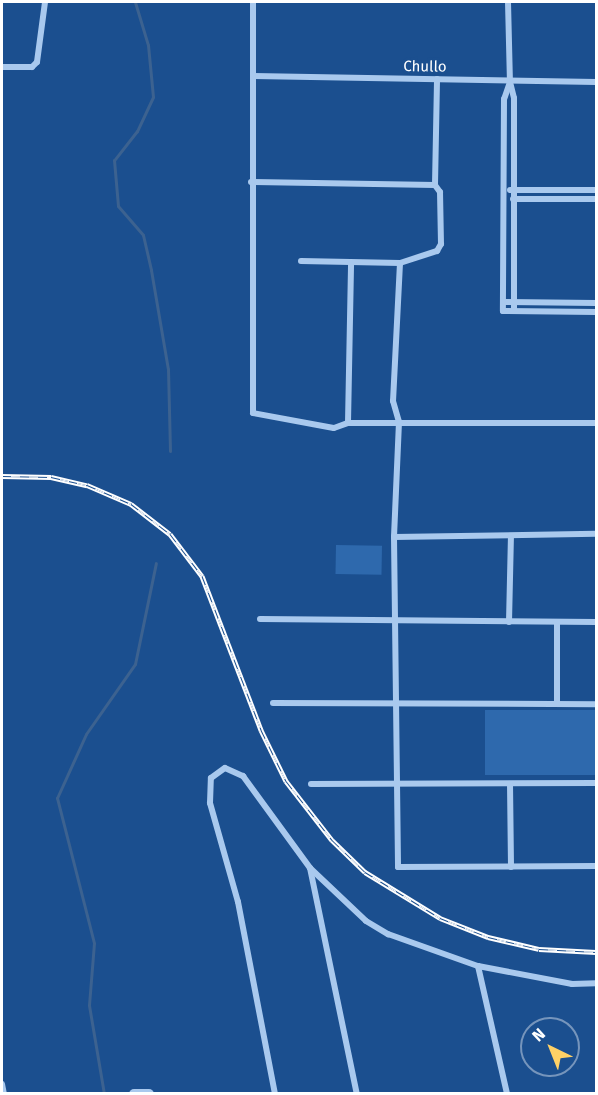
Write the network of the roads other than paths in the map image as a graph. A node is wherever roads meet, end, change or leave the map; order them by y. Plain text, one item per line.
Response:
1 (45, 2) edge
2 (253, 2) edge
3 (508, 2) edge
4 (2, 67) edge
5 (253, 76) junction
6 (437, 79) junction
7 (597, 81) edge
8 (510, 82) junction
9 (251, 182) junction
10 (435, 185) junction
11 (504, 190) junction
12 (513, 190) junction
13 (597, 190) edge
14 (513, 199) junction
15 (597, 199) edge
16 (301, 261) dead end
17 (400, 263) junction
18 (351, 264) junction
19 (503, 302) junction
20 (514, 302) junction
21 (597, 303) edge
22 (514, 311) junction
23 (597, 312) edge
24 (399, 422) junction
25 (348, 423) junction
26 (597, 423) edge
27 (597, 534) edge
28 (511, 536) junction
29 (394, 537) junction
30 (260, 619) dead end
31 (509, 622) junction
32 (557, 622) junction
33 (597, 622) edge
34 (397, 623) junction
35 (273, 703) dead end
36 (556, 704) junction
37 (597, 704) edge
38 (397, 706) junction
39 (597, 783) edge
40 (311, 784) dead end
41 (510, 784) junction
42 (396, 786) junction
43 (597, 866) edge
44 (511, 867) junction
45 (310, 868) junction
46 (478, 966) junction
47 (597, 984) edge
48 (2, 1084) edge
49 (4, 1094) edge
50 (134, 1094) edge
51 (149, 1094) edge
52 (275, 1094) edge
53 (357, 1094) edge
54 (507, 1094) edge

1 - 4 street
2 - 5 street
3 - 8 street
5 - 6 street, Chullo
5 - 9 street
6 - 8 street, Chullo
6 - 10 street
7 - 8 street, Chullo
8 - 11 street
8 - 12 street
9 - 10 street
9 - 25 street
10 - 17 street
11 - 12 street
11 - 19 street
12 - 13 street
12 - 14 street
14 - 15 street
14 - 20 street
16 - 18 street
17 - 18 street
17 - 24 street
18 - 25 street
19 - 20 street
19 - 22 street
20 - 21 street
20 - 22 street
22 - 23 street
24 - 25 street
24 - 26 street
24 - 29 street
27 - 28 street
28 - 29 street
28 - 31 street
29 - 34 street
30 - 34 street
31 - 32 street
31 - 34 street
32 - 33 street
32 - 36 street
34 - 38 street
35 - 38 street
36 - 37 street
36 - 38 street
38 - 42 street
39 - 41 street
40 - 42 street
41 - 42 street
41 - 44 street
42 - 44 street
43 - 44 street
45 - 46 street
45 - 52 street
45 - 53 street
46 - 47 street
46 - 54 street
48 - 49 street
50 - 51 street

